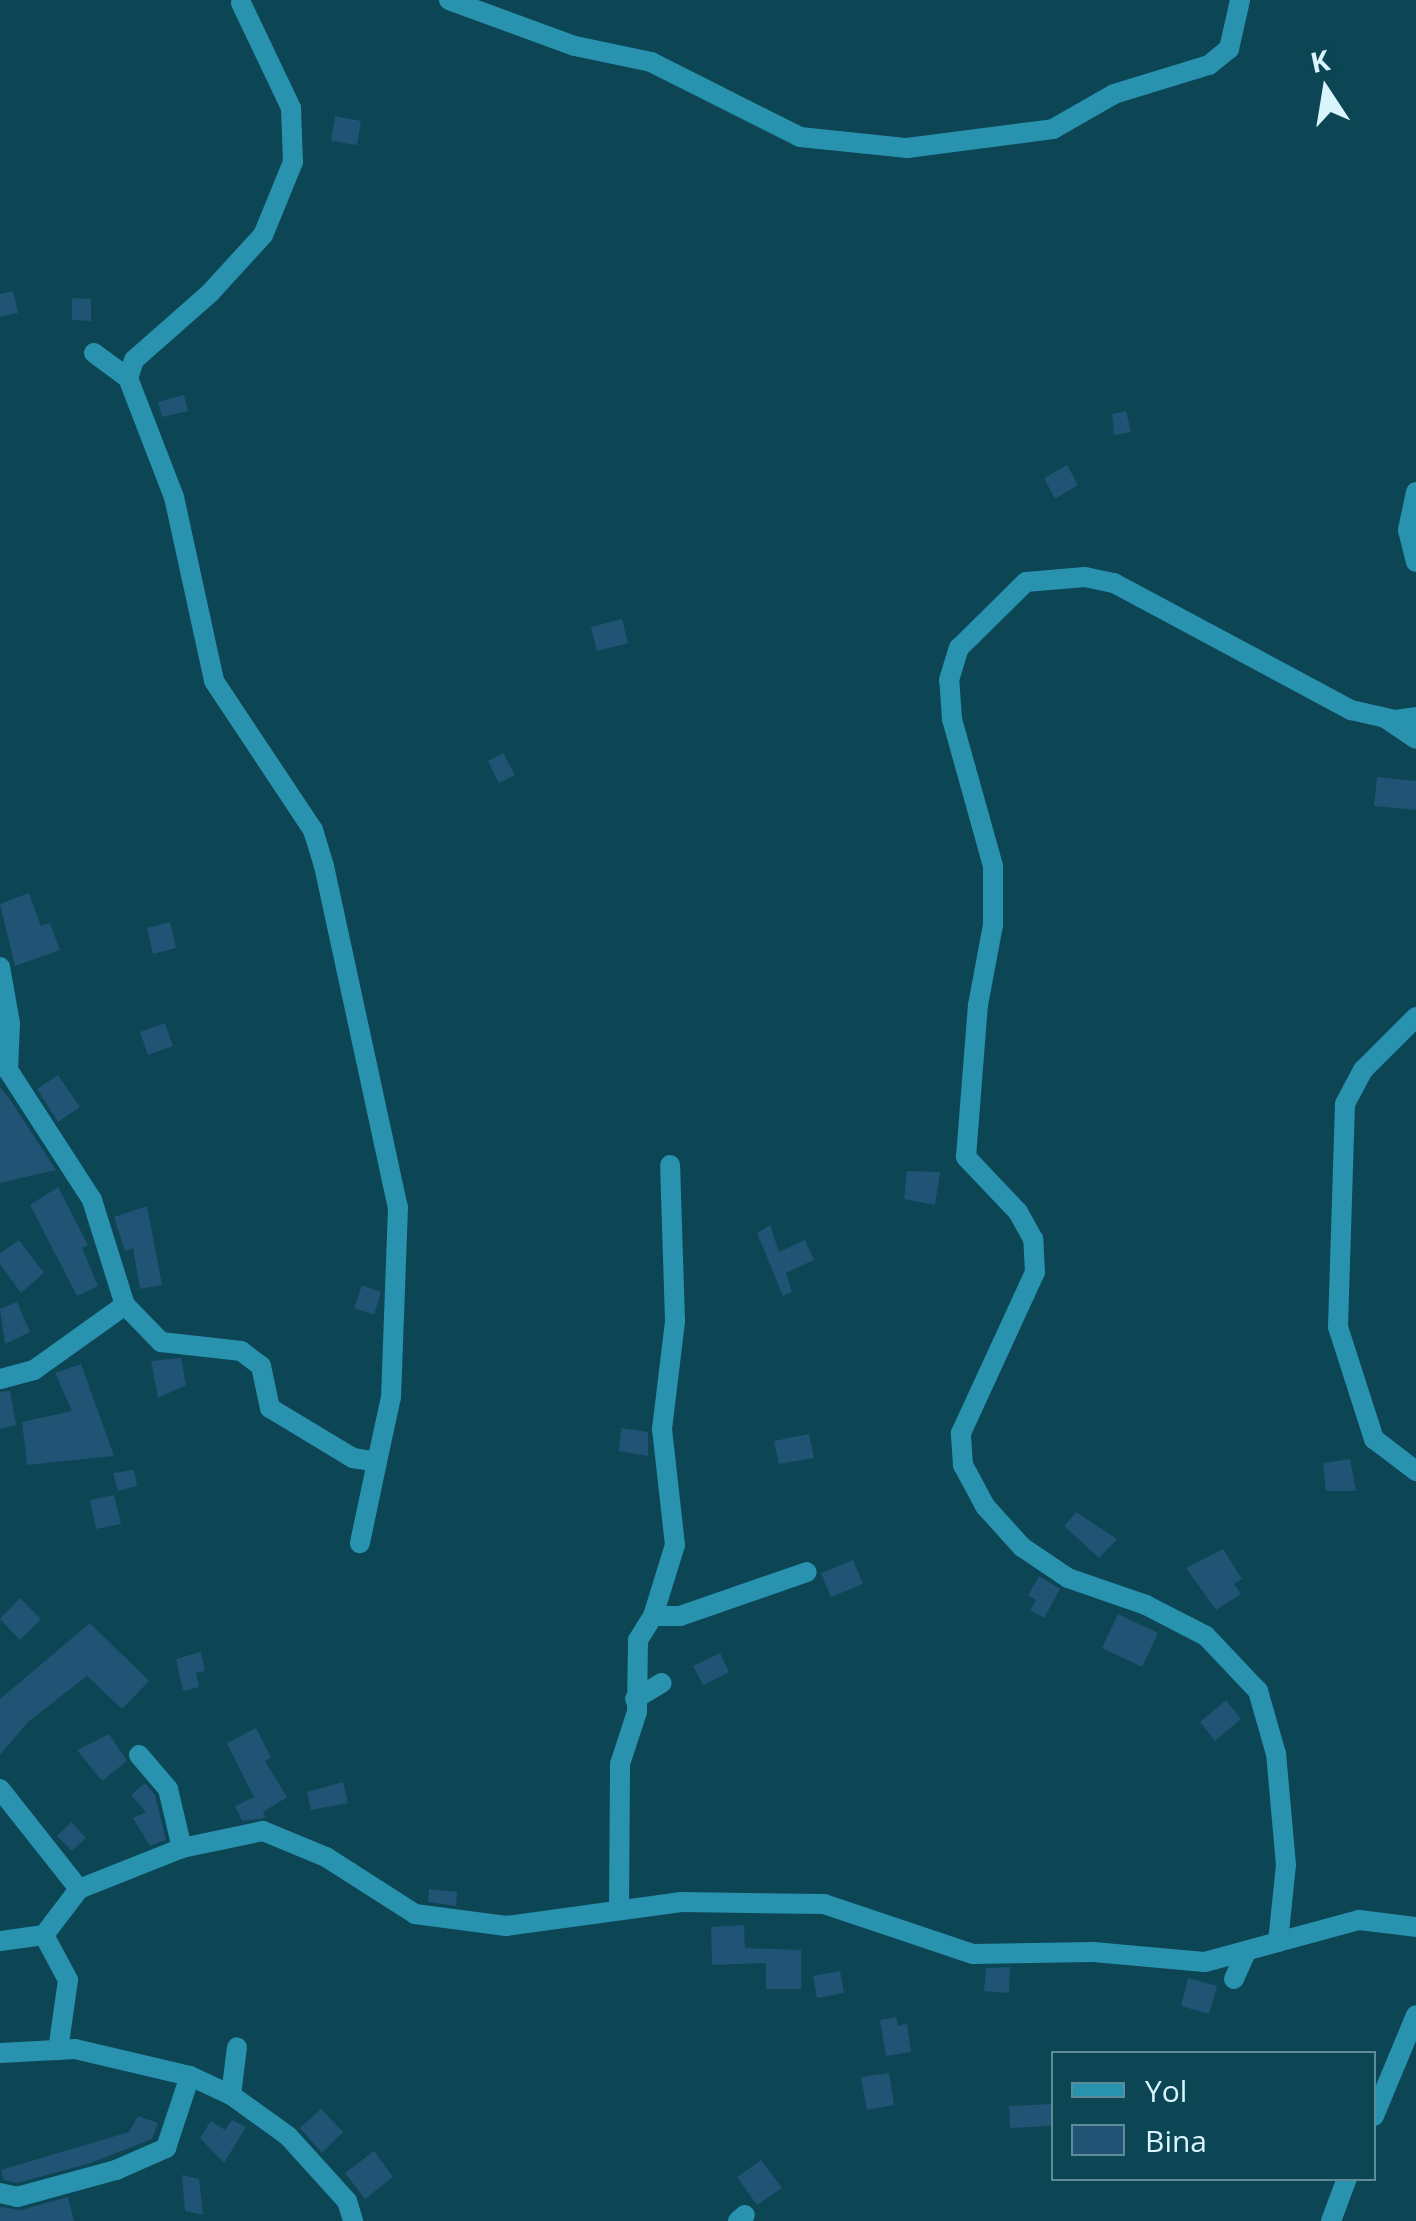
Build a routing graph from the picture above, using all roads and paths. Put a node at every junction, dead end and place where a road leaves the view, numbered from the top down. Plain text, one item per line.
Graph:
1 (449, 0) edge
2 (1240, 0) edge
3 (241, 4) dead end
4 (94, 353) dead end
5 (128, 378) junction
6 (1416, 492) edge
7 (1416, 562) edge
8 (1416, 717) edge
9 (1385, 718) junction
10 (1416, 739) edge
11 (0, 966) edge
12 (1416, 1018) edge
13 (670, 1165) dead end
14 (125, 1306) junction
15 (0, 1378) edge
16 (377, 1462) junction
17 (1416, 1471) edge
18 (360, 1544) dead end
19 (808, 1572) dead end
20 (653, 1616) junction
21 (662, 1682) dead end
22 (636, 1699) junction
23 (138, 1756) dead end
24 (0, 1789) edge
25 (182, 1848) junction
26 (79, 1889) junction
27 (620, 1910) junction
28 (1416, 1927) edge
29 (44, 1936) junction
30 (0, 1942) edge
31 (1278, 1942) junction
32 (1245, 1954) junction
33 (1234, 1979) dead end
34 (1416, 2015) edge
35 (237, 2048) dead end
36 (58, 2050) junction
37 (0, 2053) edge
38 (190, 2076) junction
39 (230, 2095) junction
40 (1376, 2111) edge
41 (1346, 2181) edge
42 (0, 2193) edge
43 (353, 2221) edge
44 (1331, 2221) edge

1 - 2 street
3 - 5 street
4 - 5 street
5 - 16 street
6 - 7 street
8 - 9 street
9 - 10 street
9 - 31 street
11 - 14 street
12 - 17 street
13 - 20 street
14 - 15 street
14 - 16 street
16 - 18 street
19 - 20 street
20 - 22 street
21 - 22 street
22 - 27 street
23 - 25 street
24 - 26 street
25 - 26 street
25 - 27 street
26 - 29 street
27 - 32 street
28 - 31 street
29 - 30 street
29 - 36 street
31 - 32 street
32 - 33 street
34 - 40 street
35 - 39 street
36 - 37 street
36 - 38 street
38 - 39 street
38 - 42 street
39 - 43 street
41 - 44 street

